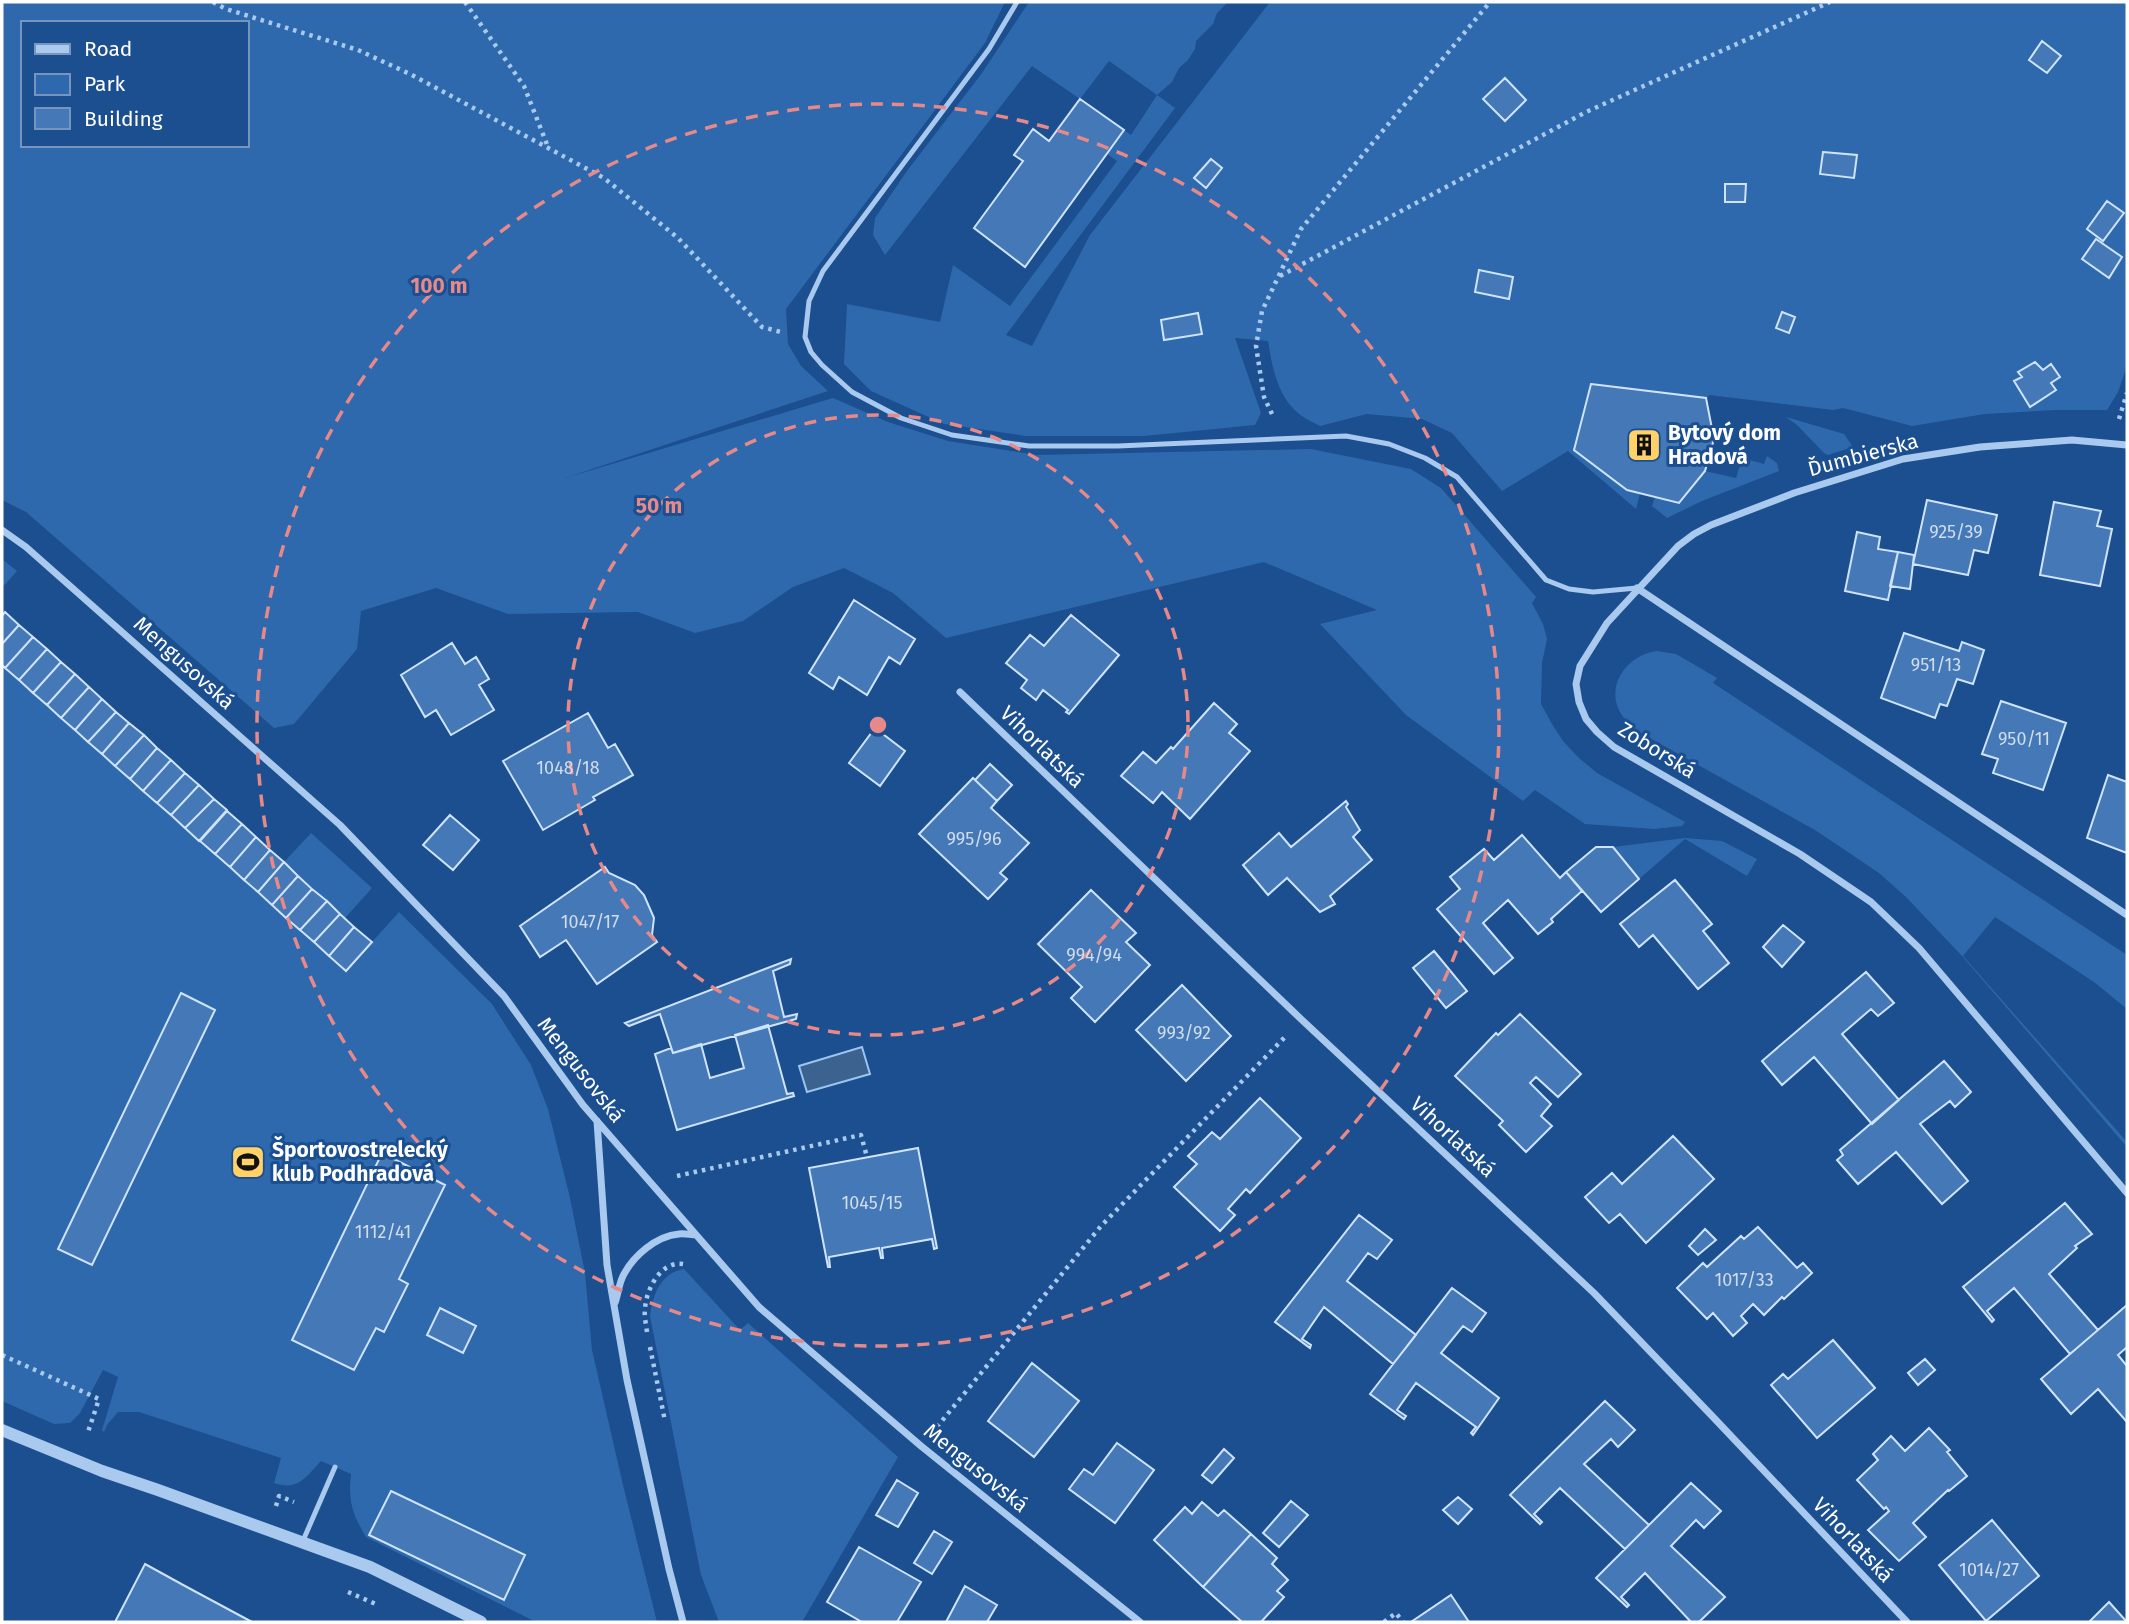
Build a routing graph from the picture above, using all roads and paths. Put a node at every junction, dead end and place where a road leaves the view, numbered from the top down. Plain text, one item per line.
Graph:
1 (213, 2) edge
2 (465, 2) edge
3 (1017, 2) edge
4 (1490, 2) edge
5 (1830, 2) edge
6 (548, 148) junction
7 (1279, 276) junction
8 (805, 337) junction
9 (1283, 438) junction
10 (2127, 445) edge
11 (2, 530) edge
12 (1637, 588) junction
13 (960, 692) dead end
14 (2127, 915) edge
15 (1302, 1020) junction
16 (596, 1120) junction
17 (867, 1157) dead end
18 (650, 1182) junction
19 (2127, 1193) edge
20 (697, 1236) junction
21 (691, 1267) dead end
22 (614, 1307) junction
23 (2, 1355) edge
24 (667, 1429) dead end
25 (2, 1430) edge
26 (921, 1446) junction
27 (335, 1467) dead end
28 (102, 1471) junction
29 (302, 1543) junction
30 (481, 1622) edge
31 (683, 1622) edge
32 (1140, 1622) edge
33 (1384, 1622) edge
34 (1403, 1622) edge
35 (1907, 1622) edge

1 - 6 path
2 - 6 path
3 - 8 lane
4 - 7 path
5 - 7 path
6 - 8 path
7 - 9 path
8 - 9 lane
9 - 12 lane
10 - 12 street, Ďumbierska
11 - 16 street, Mengusovská
12 - 14 street
12 - 19 street, Zoborská
13 - 15 street, Vihorlatská
15 - 26 path
15 - 35 street, Vihorlatská
16 - 18 street, Mengusovská
16 - 22 street
17 - 18 path
18 - 20 street, Mengusovská
20 - 22 street
20 - 26 street, Mengusovská
21 - 24 path
22 - 31 street
23 - 28 path
25 - 28 street
26 - 32 street, Mengusovská
27 - 29 lane
28 - 29 street
29 - 30 street
33 - 34 path

